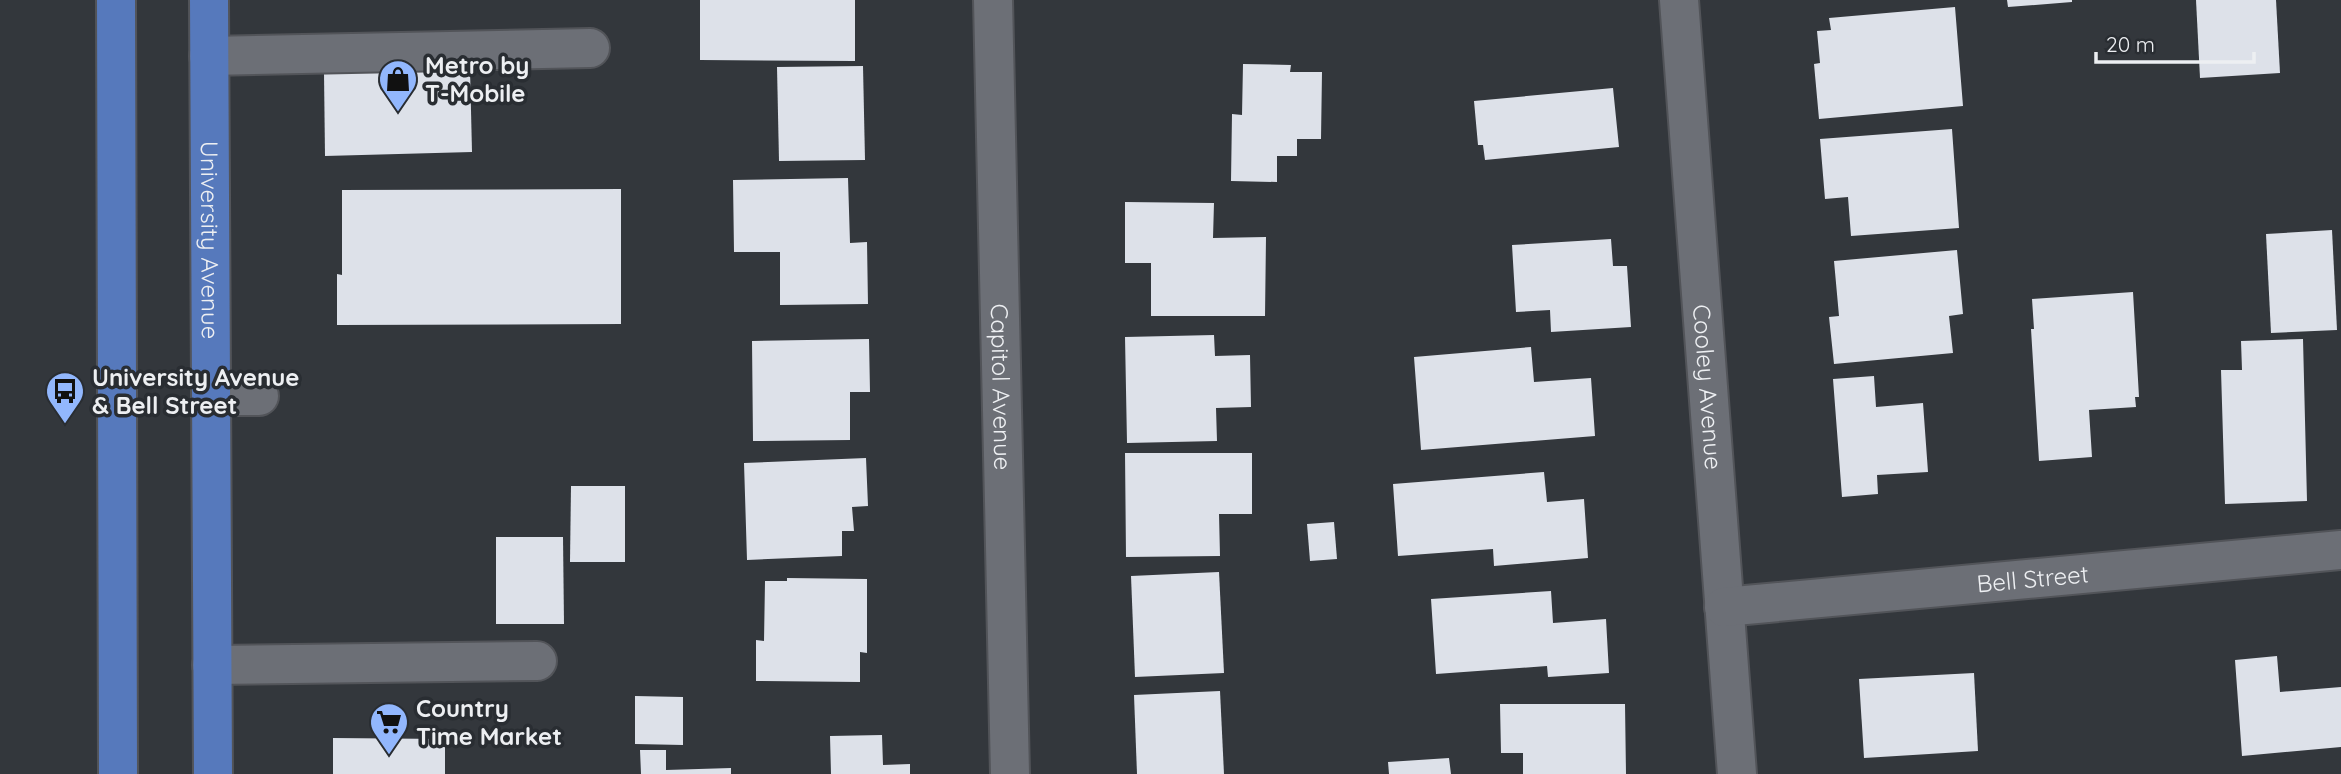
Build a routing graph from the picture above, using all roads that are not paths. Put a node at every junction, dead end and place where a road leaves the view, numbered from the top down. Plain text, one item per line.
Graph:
1 (116, 0) edge
2 (209, 0) edge
3 (993, 0) edge
4 (1679, 0) edge
5 (590, 48) dead end
6 (209, 56) junction
7 (211, 396) junction
8 (259, 396) dead end
9 (2341, 550) edge
10 (1724, 607) junction
11 (537, 661) dead end
12 (212, 664) junction
13 (118, 774) edge
14 (213, 774) edge
15 (1010, 774) edge
16 (1737, 774) edge

1 - 13 main road
2 - 6 main road, University Avenue
3 - 15 street, Capitol Avenue
4 - 10 street, Cooley Avenue
5 - 6 street
6 - 7 main road, University Avenue
7 - 8 street
7 - 12 main road, University Avenue
9 - 10 street, Bell Street
10 - 16 street, Cooley Avenue
11 - 12 street
12 - 14 main road, University Avenue

